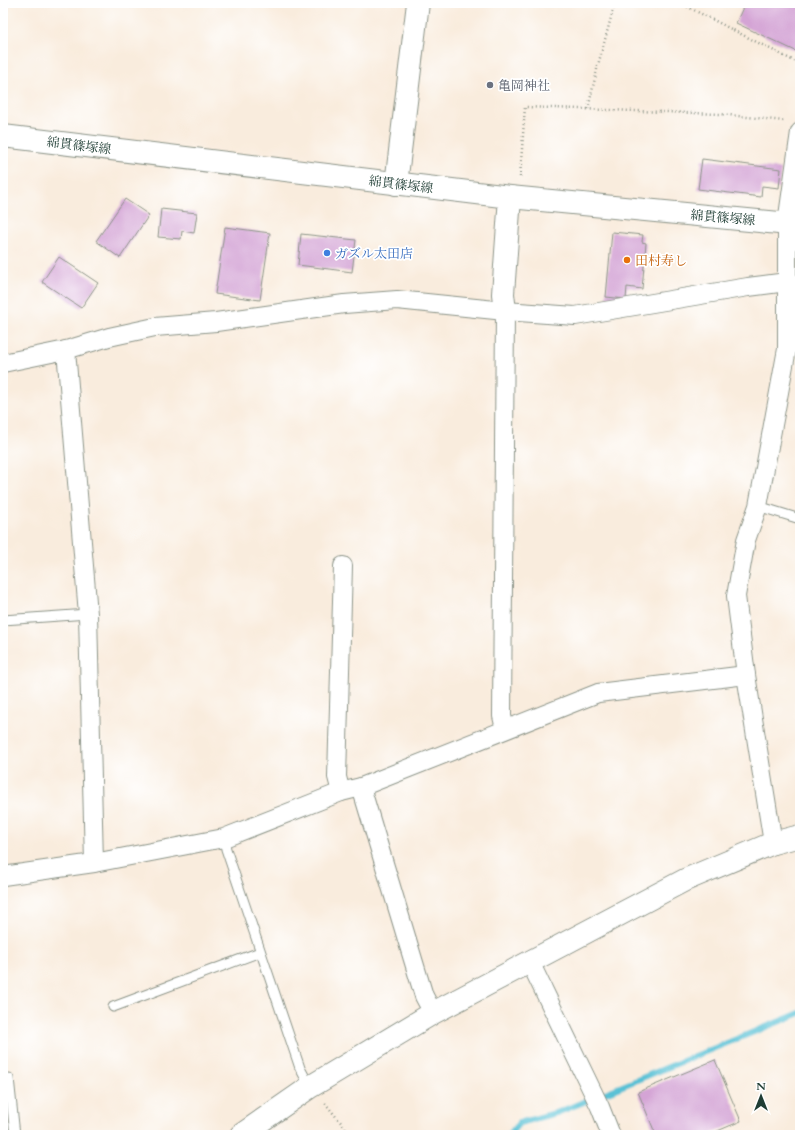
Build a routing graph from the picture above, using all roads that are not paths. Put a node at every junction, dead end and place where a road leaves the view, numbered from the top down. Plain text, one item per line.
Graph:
1 (418, 3) edge
2 (800, 132) edge
3 (3, 136) edge
4 (396, 184) junction
5 (515, 188) junction
6 (793, 224) edge
7 (787, 282) junction
8 (505, 311) junction
9 (794, 349) edge
10 (66, 350) junction
11 (3, 362) edge
12 (758, 506) junction
13 (800, 519) edge
14 (343, 566) dead end
15 (88, 614) junction
16 (3, 620) edge
17 (746, 675) junction
18 (505, 729) junction
19 (361, 787) junction
20 (341, 792) junction
21 (800, 836) edge
22 (224, 838) junction
23 (773, 843) junction
24 (94, 862) junction
25 (3, 876) edge
26 (260, 952) junction
27 (530, 962) junction
28 (114, 1007) dead end
29 (433, 1013) junction
30 (9, 1078) dead end
31 (310, 1087) junction
32 (14, 1135) edge
33 (241, 1135) edge
34 (611, 1135) edge

1 - 4 street
2 - 6 street
3 - 4 street, 綿貫篠塚線
4 - 5 street, 綿貫篠塚線
5 - 6 street, 綿貫篠塚線
5 - 8 street
6 - 7 street
7 - 8 street
7 - 9 street
8 - 10 street
8 - 18 street
9 - 12 street
10 - 11 street
10 - 15 street
12 - 13 lane
12 - 17 street
14 - 20 street
15 - 16 lane
15 - 24 street
17 - 18 street
17 - 23 street
18 - 19 street
19 - 20 street
19 - 29 street
20 - 22 street
21 - 23 street
22 - 24 street
22 - 26 lane
23 - 27 street
24 - 25 street
26 - 28 lane
26 - 31 lane
27 - 29 street
27 - 34 street
29 - 31 street
30 - 32 lane
31 - 33 street

